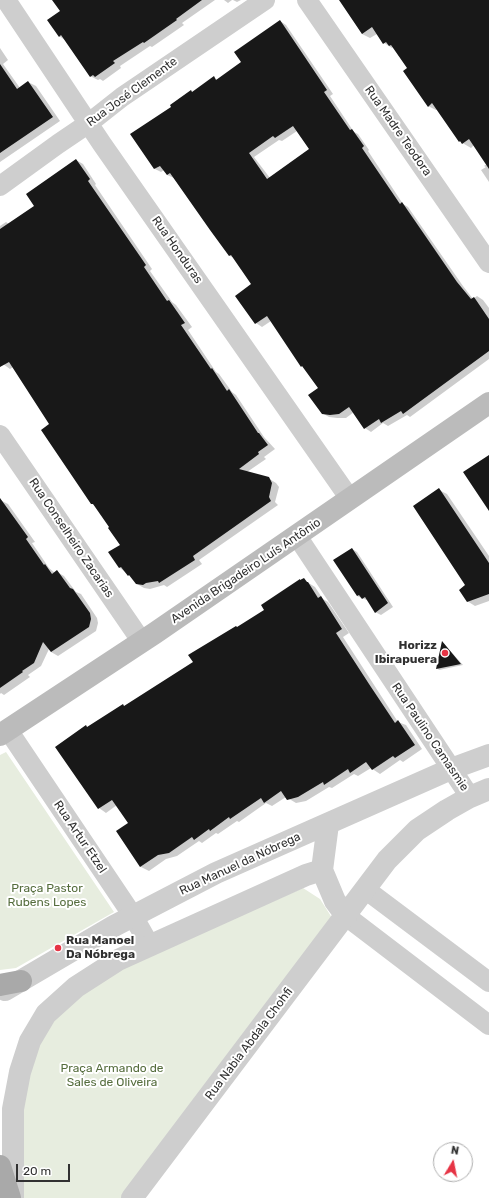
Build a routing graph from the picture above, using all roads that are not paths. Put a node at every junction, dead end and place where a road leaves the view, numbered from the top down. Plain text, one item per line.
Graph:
1 (6, 0) edge
2 (265, 0) edge
3 (307, 0) edge
4 (89, 123) junction
5 (0, 186) edge
6 (489, 263) edge
7 (489, 403) edge
8 (0, 435) edge
9 (350, 498) junction
10 (297, 536) junction
11 (142, 642) junction
12 (4, 732) edge
13 (489, 755) edge
14 (451, 769) junction
15 (480, 793) edge
16 (328, 824) junction
17 (322, 870) junction
18 (365, 889) junction
19 (133, 916) junction
20 (346, 916) junction
21 (150, 946) junction
22 (21, 981) junction
23 (489, 982) edge
24 (0, 985) edge
25 (0, 993) edge
26 (489, 1025) edge
27 (0, 1166) edge
28 (0, 1189) edge
29 (6, 1198) edge
30 (10, 1198) edge
31 (13, 1198) edge
32 (132, 1198) edge

1 - 4 street, Rua Honduras
2 - 4 street, Rua José Clemente
3 - 6 street, Rua Madre Teodora
4 - 5 street, Rua José Clemente
4 - 9 street, Rua Honduras
7 - 9 main road, Avenida Brigadeiro Luís Antônio
8 - 11 street, Rua Conselheiro Zacarias
9 - 10 main road, Avenida Brigadeiro Luís Antônio
10 - 11 main road, Avenida Brigadeiro Luís Antônio
10 - 14 street, Rua Paulino Camasmie
11 - 12 main road, Avenida Brigadeiro Luís Antônio
12 - 19 street, Rua Artur Etzel
13 - 14 street, Rua Manuel da Nóbrega
14 - 15 street, Rua Paulino Camasmie
14 - 16 street, Rua Manuel da Nóbrega
15 - 18 street
16 - 17 street
16 - 19 street, Rua Manuel da Nóbrega
17 - 20 street
17 - 21 street
18 - 20 street, Rua Nabia Abdala Chohfi
18 - 23 street
19 - 21 street, Rua Artur Etzel
19 - 22 street, Rua Manuel da Nóbrega
20 - 26 street
20 - 32 street, Rua Nabia Abdala Chohfi
21 - 31 street
22 - 24 main road
22 - 25 street, Rua Manuel da Nóbrega
27 - 30 main road
28 - 29 main road

